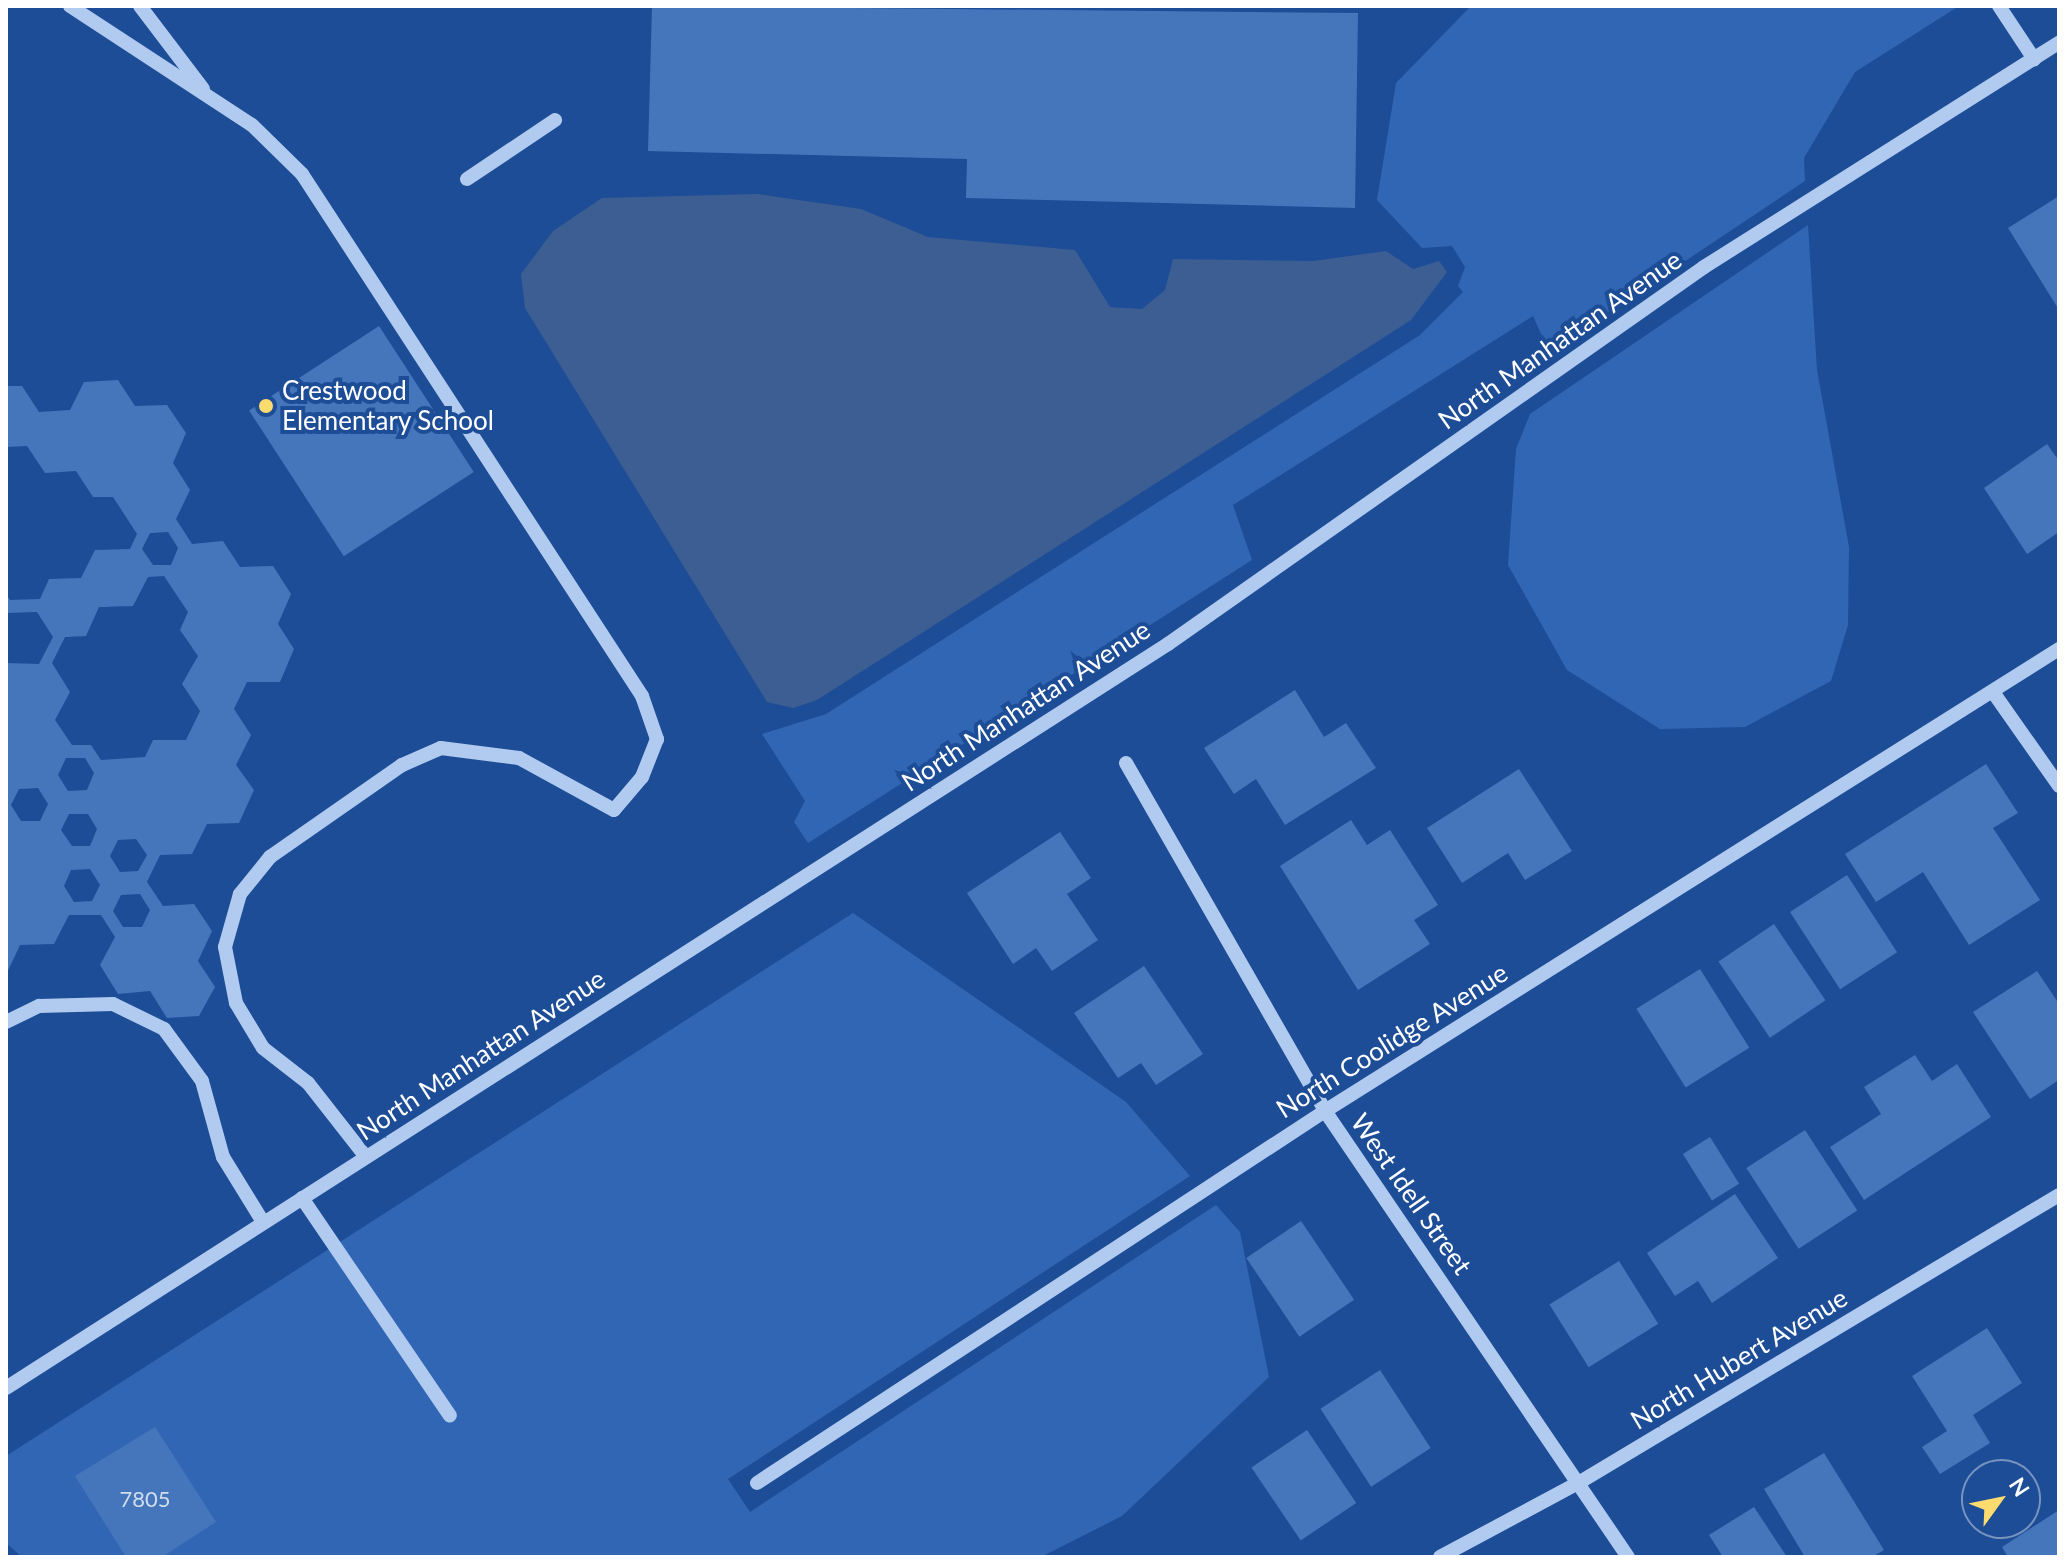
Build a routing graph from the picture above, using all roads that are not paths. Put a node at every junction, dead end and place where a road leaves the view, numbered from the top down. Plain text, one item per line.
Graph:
1 (70, 6) edge
2 (140, 6) edge
3 (1999, 6) edge
4 (2059, 43) edge
5 (2034, 59) junction
6 (210, 98) junction
7 (555, 120) dead end
8 (467, 179) dead end
9 (2059, 649) edge
10 (1993, 692) junction
11 (1126, 763) dead end
12 (2059, 786) edge
13 (6, 1022) edge
14 (1325, 1111) junction
15 (366, 1157) junction
16 (2059, 1195) edge
17 (302, 1198) junction
18 (263, 1222) junction
19 (6, 1388) edge
20 (450, 1416) dead end
21 (1580, 1482) junction
22 (757, 1483) dead end
23 (1440, 1557) edge
24 (1628, 1557) edge

1 - 6 street
2 - 6 street
3 - 5 street
4 - 5 street, North Manhattan Avenue
5 - 15 street, North Manhattan Avenue
6 - 15 street
7 - 8 street
9 - 10 street, North Coolidge Avenue
10 - 12 street
10 - 14 street, North Coolidge Avenue
11 - 14 street, West Idell Street
13 - 18 street
14 - 21 street, West Idell Street
14 - 22 street, North Coolidge Avenue
15 - 17 street, North Manhattan Avenue
16 - 21 street, North Hubert Avenue
17 - 18 street, North Manhattan Avenue
17 - 20 street
18 - 19 street, North Manhattan Avenue
21 - 23 street, North Hubert Avenue
21 - 24 street, West Idell Street

